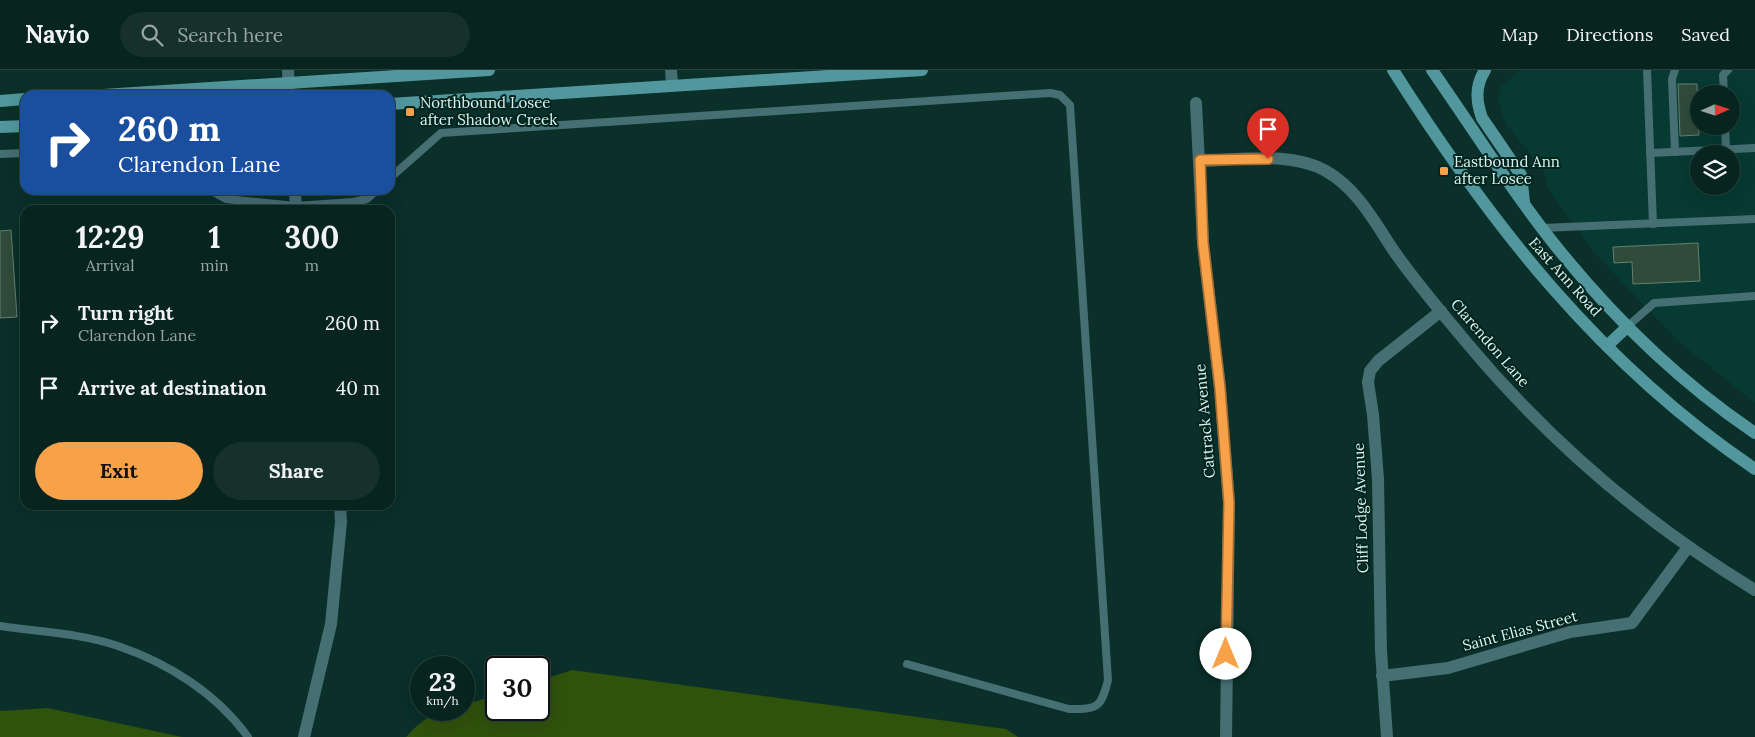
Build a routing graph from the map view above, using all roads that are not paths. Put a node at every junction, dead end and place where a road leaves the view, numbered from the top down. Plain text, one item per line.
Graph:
1 (288, 70) edge
2 (489, 70) edge
3 (671, 70) edge
4 (922, 70) edge
5 (1392, 70) edge
6 (1432, 70) edge
7 (1485, 70) edge
8 (1647, 70) edge
9 (1675, 70) edge
10 (1728, 70) edge
11 (672, 85) junction
12 (1724, 85) edge
13 (289, 90) edge
14 (20, 99) edge
15 (0, 101) edge
16 (1196, 103) dead end
17 (395, 104) edge
18 (20, 126) edge
19 (0, 128) edge
20 (1755, 148) edge
21 (1740, 149) edge
22 (1690, 151) edge
23 (1675, 152) junction
24 (20, 153) edge
25 (1650, 153) junction
26 (0, 154) edge
27 (1200, 160) junction
28 (395, 173) edge
29 (219, 195) edge
30 (371, 195) edge
31 (1524, 204) junction
32 (273, 205) edge
33 (324, 205) edge
34 (1755, 219) edge
35 (1653, 224) junction
36 (1542, 228) junction
37 (1755, 296) edge
38 (1441, 311) junction
39 (1628, 326) junction
40 (1607, 346) junction
41 (1755, 433) edge
42 (1755, 469) edge
43 (340, 510) edge
44 (1688, 547) junction
45 (1755, 590) edge
46 (0, 626) edge
47 (907, 664) dead end
48 (1382, 676) junction
49 (248, 737) edge
50 (304, 737) edge
51 (1226, 737) edge
52 (1388, 737) edge

1 - 13 street
2 - 13 main road
3 - 11 street
4 - 11 main road
5 - 40 main road, East Ann Road
6 - 31 main road, East Ann Road
7 - 31 main road
8 - 25 lane
9 - 23 lane
10 - 12 lane
11 - 17 main road
14 - 15 main road
16 - 27 street, Cattrack Avenue
18 - 19 main road
20 - 21 lane
22 - 23 lane
23 - 25 lane
24 - 26 lane
25 - 35 lane
27 - 38 street, Clarendon Lane
27 - 51 street, Cattrack Avenue
28 - 47 lane
29 - 32 lane
30 - 33 lane
31 - 36 main road, East Ann Road
34 - 35 lane
35 - 36 lane
36 - 39 main road, East Ann Road
37 - 39 lane
38 - 44 street, Clarendon Lane
38 - 48 street, Cliff Lodge Avenue
39 - 40 main road
39 - 41 main road, East Ann Road
40 - 42 main road, East Ann Road
43 - 50 street
44 - 45 street, Clarendon Lane
44 - 48 street, Saint Elias Street
46 - 49 lane
48 - 52 street, Cliff Lodge Avenue

